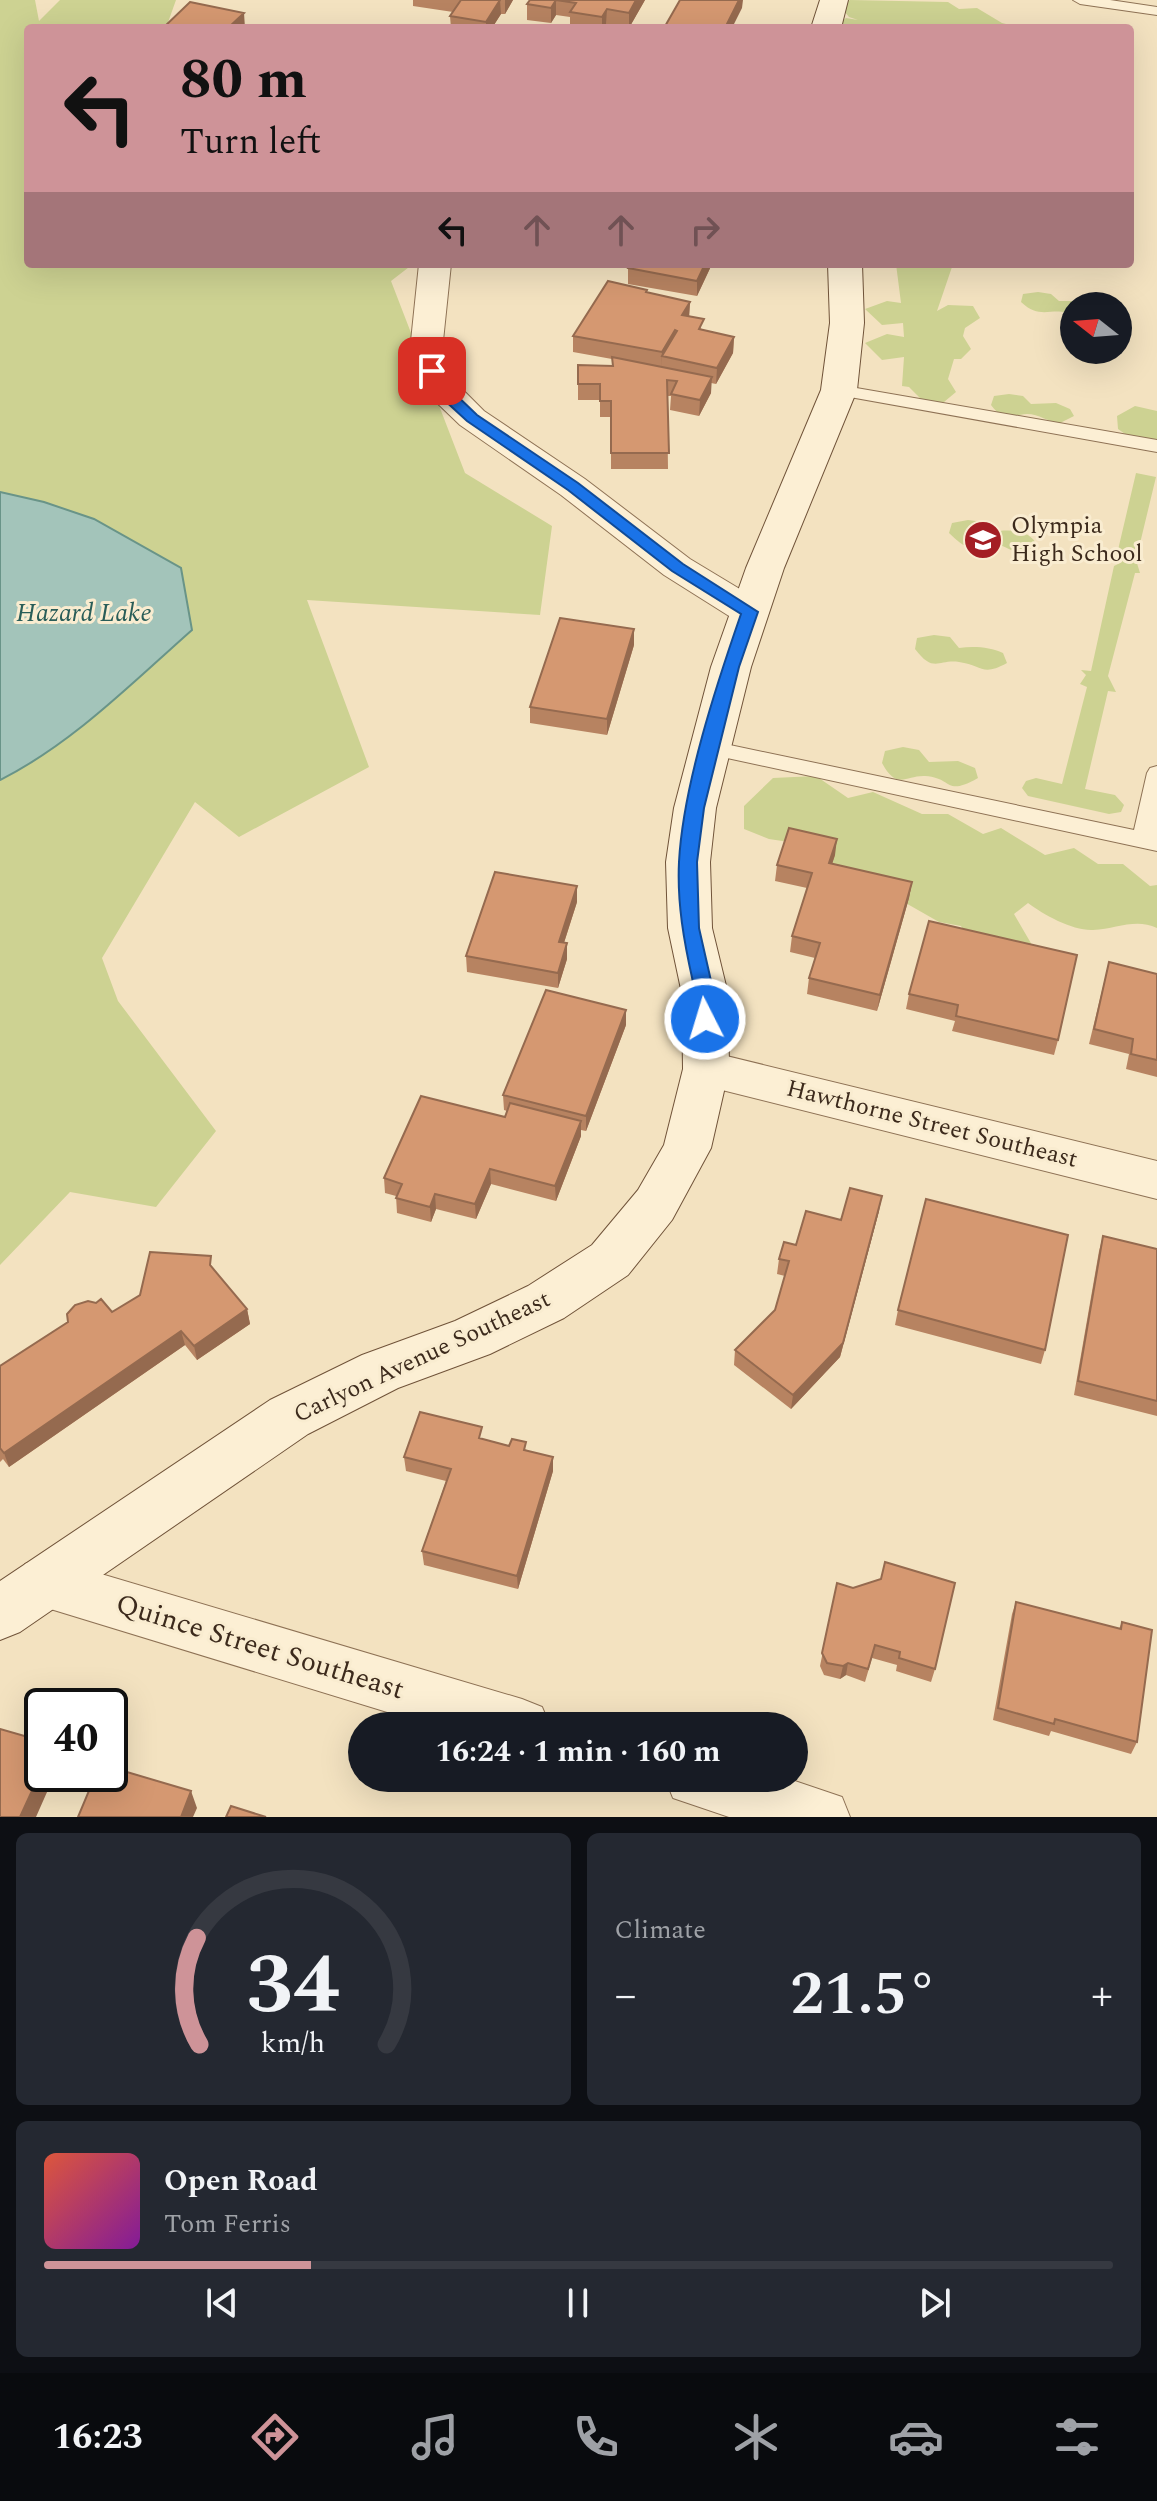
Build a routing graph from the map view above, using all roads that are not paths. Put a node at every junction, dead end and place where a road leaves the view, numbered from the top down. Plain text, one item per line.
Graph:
1 (834, 0) edge
2 (1080, 0) edge
3 (1157, 11) edge
4 (827, 24) edge
5 (435, 268) edge
6 (845, 268) edge
7 (839, 390) junction
8 (1157, 446) edge
9 (750, 612) junction
10 (711, 748) junction
11 (1157, 773) edge
12 (1150, 842) edge
13 (706, 1069) junction
14 (1157, 1180) edge
15 (44, 1582) junction
16 (0, 1613) edge
17 (476, 1712) edge
18 (739, 1792) edge
19 (822, 1817) edge

1 - 4 street
2 - 3 lane
5 - 9 street
6 - 7 street, Carlyon Avenue Southeast
7 - 8 lane
7 - 9 street, Carlyon Avenue Southeast
9 - 10 street, Carlyon Avenue Southeast
10 - 12 lane
10 - 13 street, Carlyon Avenue Southeast
11 - 12 lane
13 - 14 street, Hawthorne Street Southeast
13 - 15 street, Carlyon Avenue Southeast
15 - 16 street, Carlyon Avenue Southeast
15 - 17 street, Quince Street Southeast
18 - 19 street

